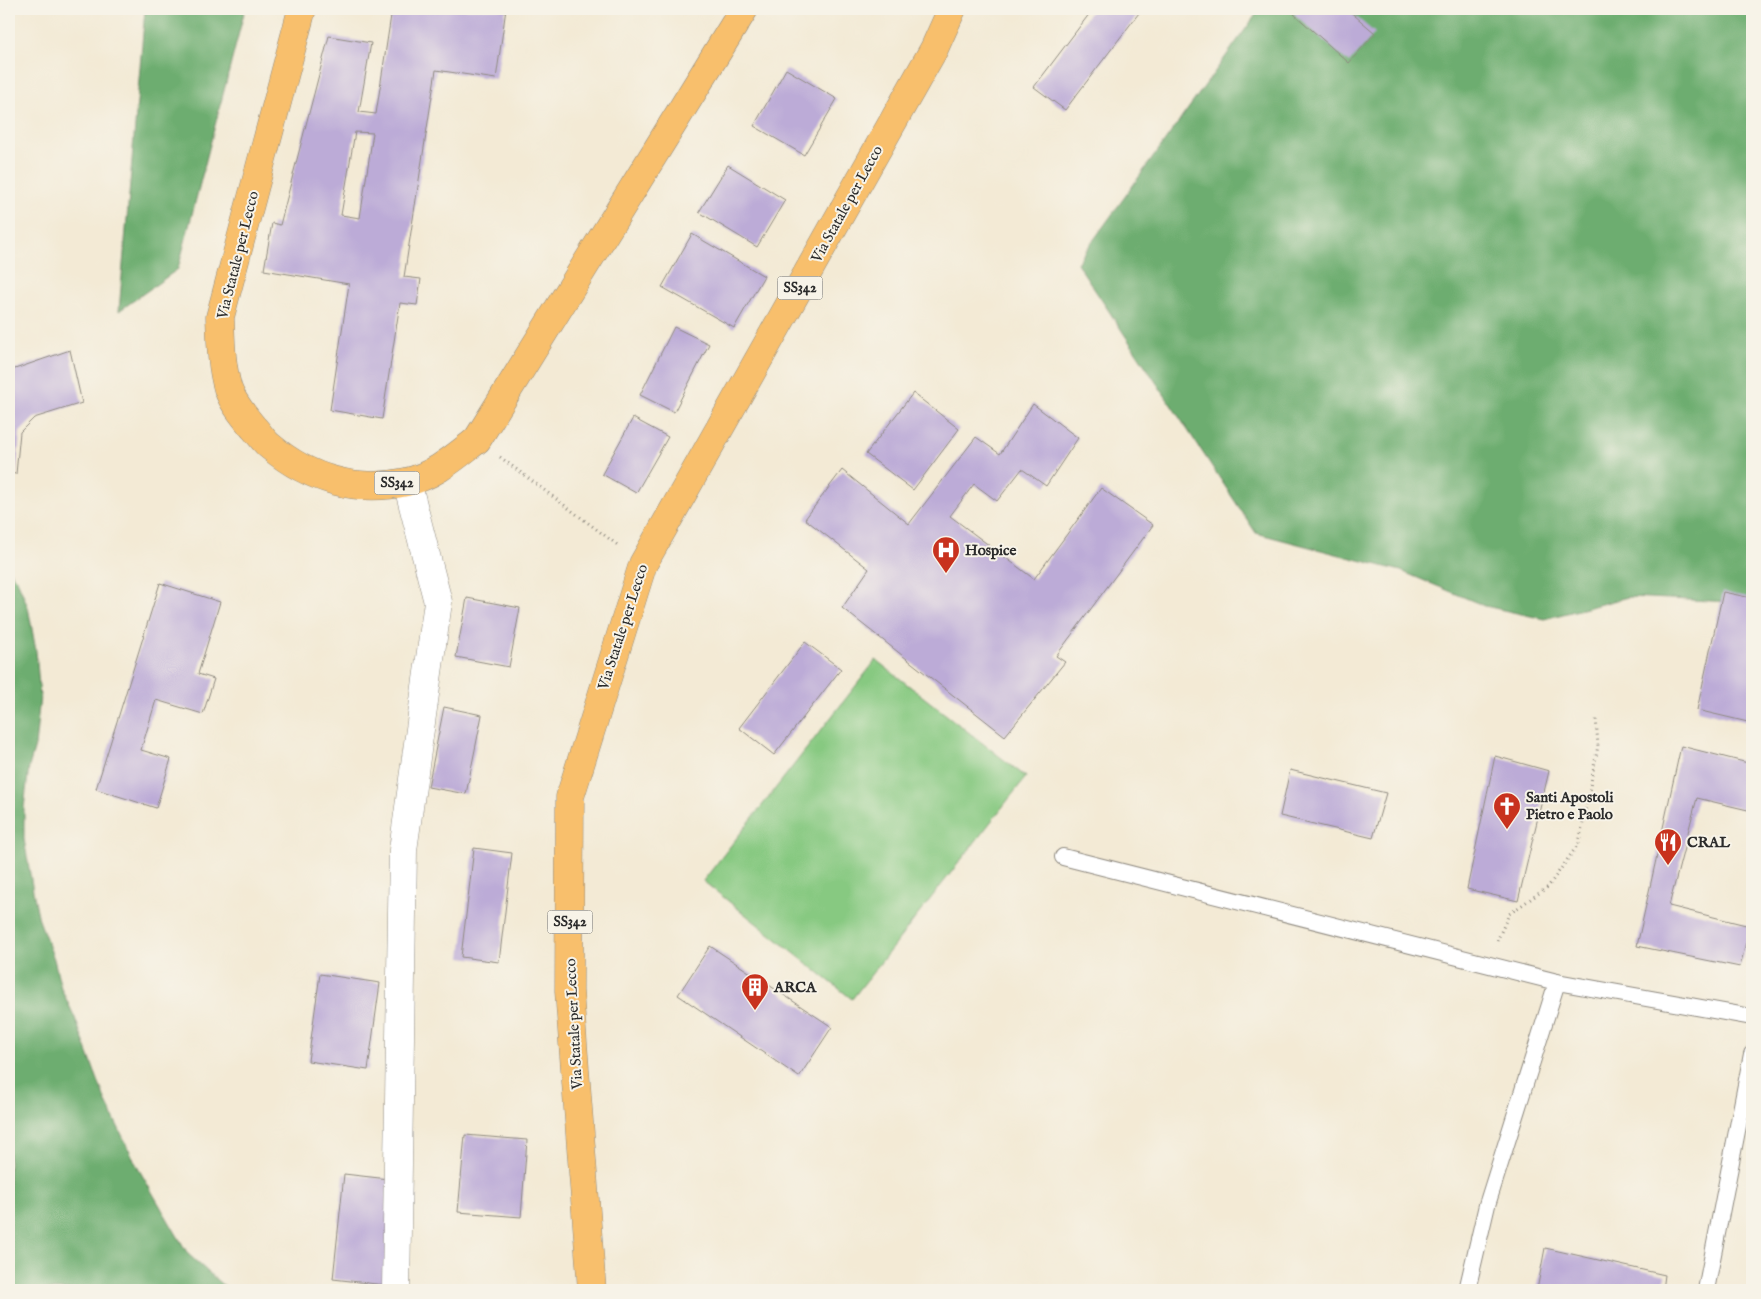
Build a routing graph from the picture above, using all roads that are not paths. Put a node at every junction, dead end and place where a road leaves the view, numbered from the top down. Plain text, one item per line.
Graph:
1 (302, 9) edge
2 (744, 9) edge
3 (952, 9) edge
4 (407, 482) junction
5 (1063, 857) dead end
6 (1557, 982) junction
7 (1752, 1017) edge
8 (1752, 1054) edge
9 (396, 1290) edge
10 (592, 1290) edge
11 (1467, 1290) edge
12 (1706, 1290) edge

1 - 4 main road, Via Statale per Lecco / SS342
2 - 4 main road, Via Statale per Lecco / SS342
3 - 10 main road, Via Statale per Lecco / SS342
4 - 9 street
5 - 6 lane
6 - 7 lane
6 - 11 lane
8 - 12 lane

